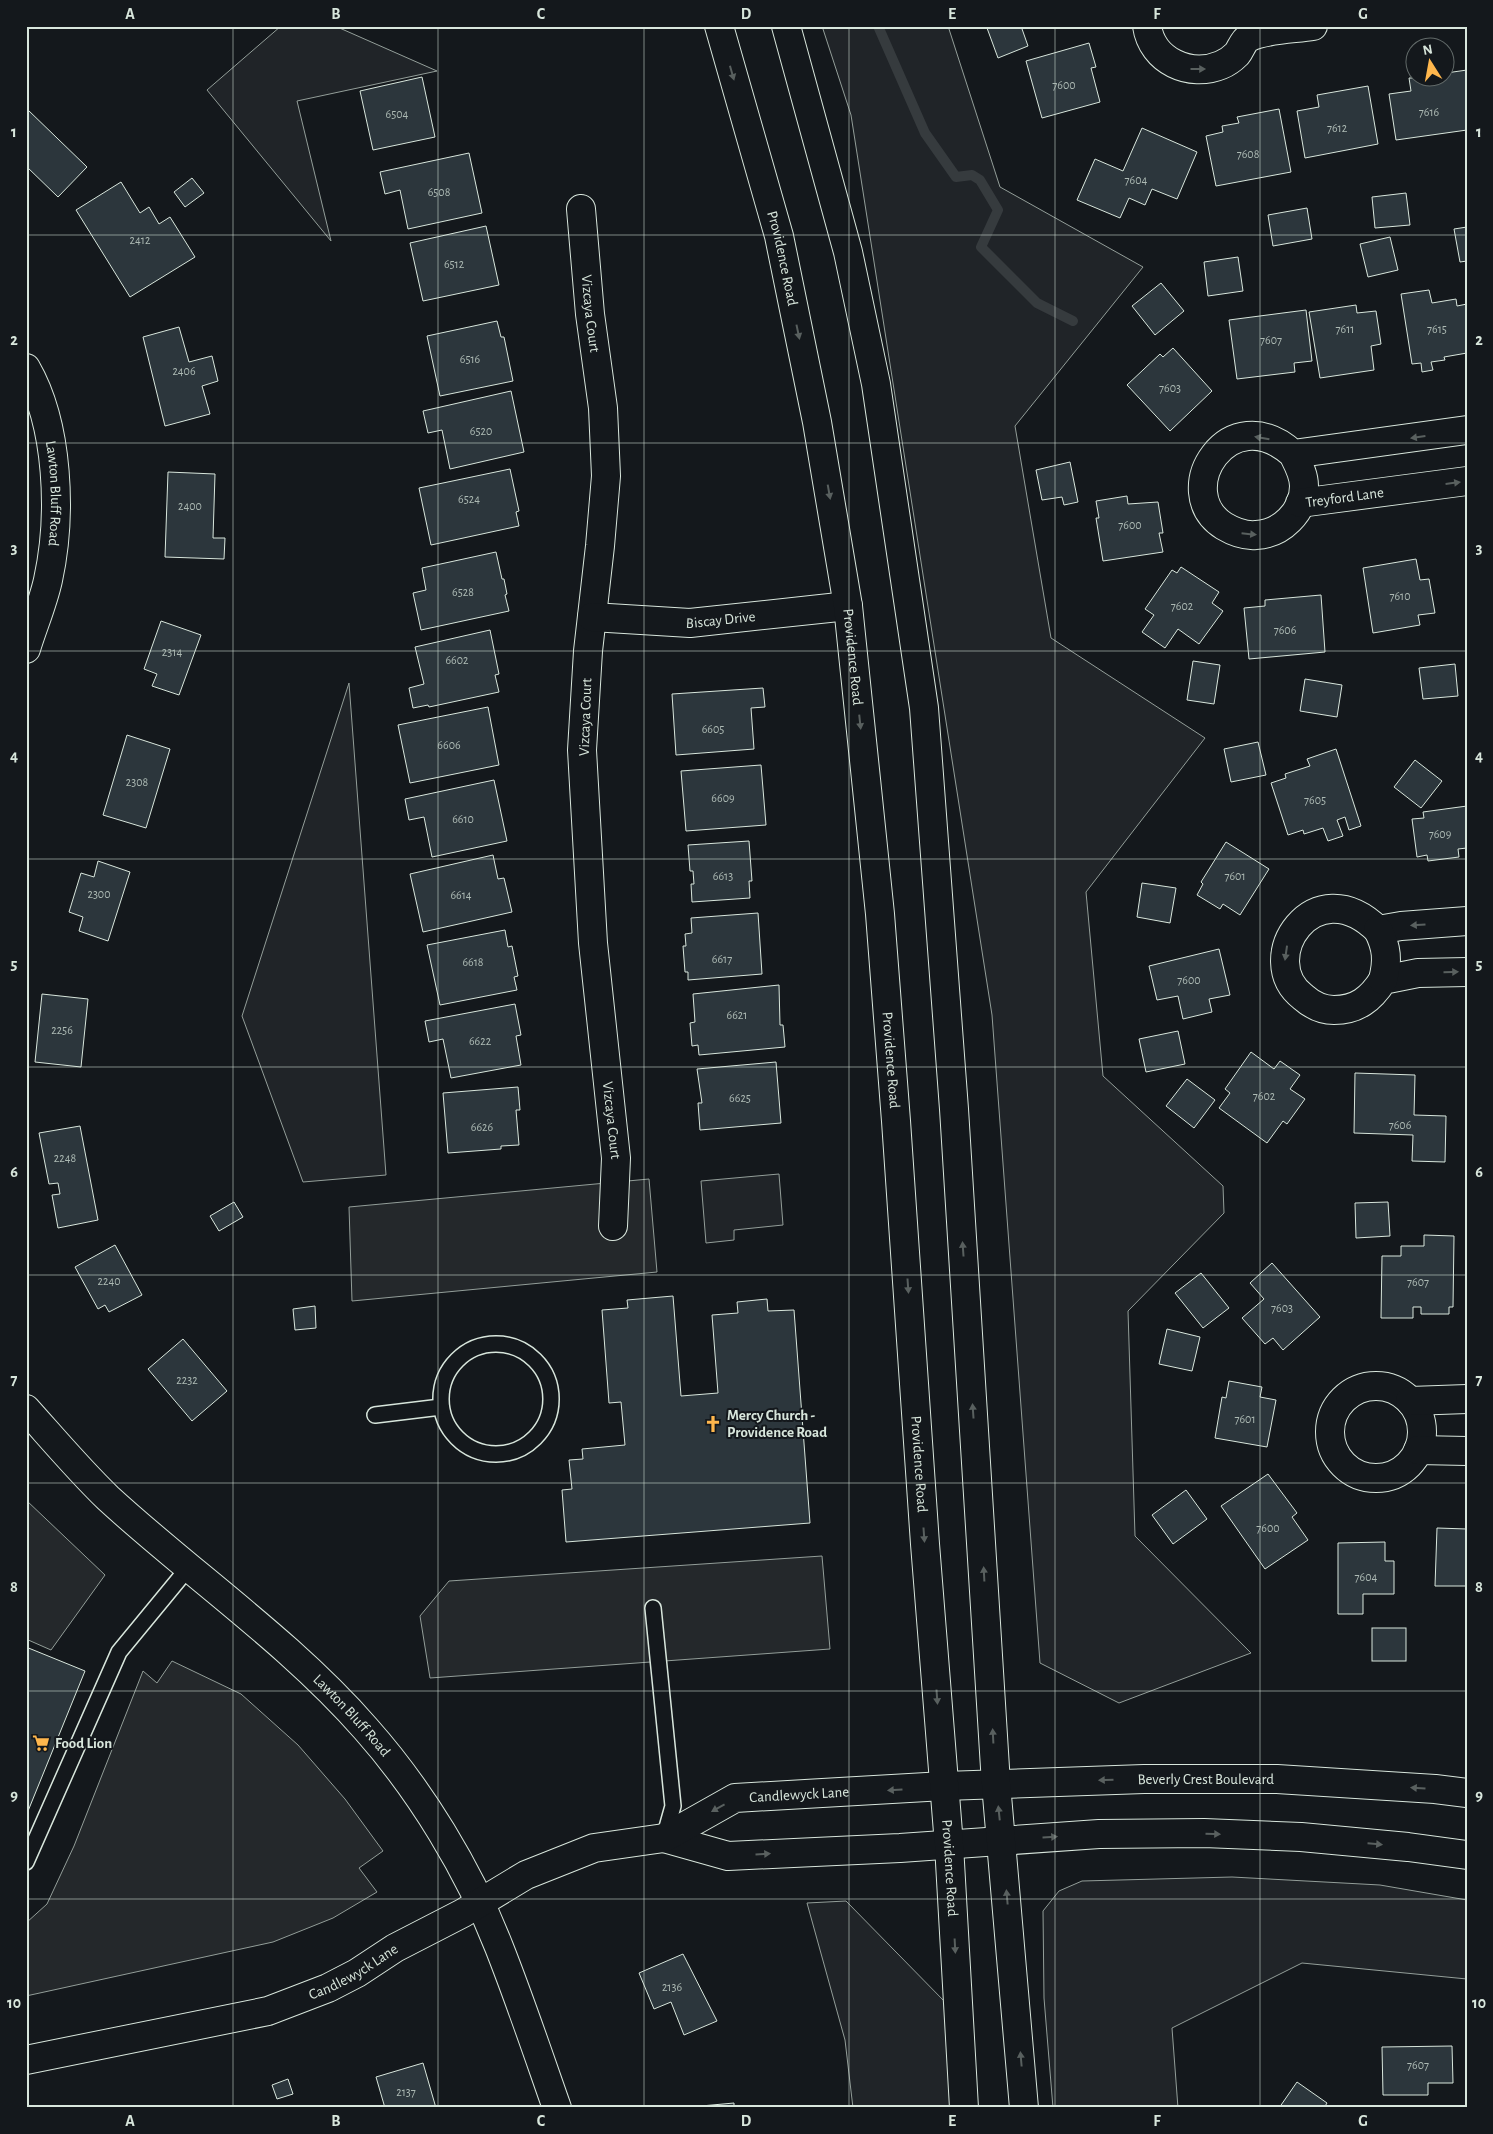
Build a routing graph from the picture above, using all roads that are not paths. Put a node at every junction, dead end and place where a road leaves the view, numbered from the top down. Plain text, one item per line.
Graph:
1 (719, 26) edge
2 (786, 26) edge
3 (1147, 26) edge
4 (1313, 26) edge
5 (1249, 32) edge
6 (581, 209) dead end
7 (26, 368) edge
8 (1467, 430) edge
9 (1293, 454) junction
10 (1467, 481) edge
11 (1300, 503) junction
12 (848, 606) junction
13 (592, 617) junction
14 (26, 649) edge
15 (1467, 921) edge
16 (1378, 930) junction
17 (1467, 972) edge
18 (1383, 980) junction
19 (613, 1226) dead end
20 (1467, 1399) edge
21 (1410, 1400) junction
22 (440, 1406) junction
23 (26, 1408) edge
24 (375, 1415) dead end
25 (1418, 1450) junction
26 (1467, 1451) edge
27 (189, 1567) junction
28 (653, 1608) dead end
29 (996, 1784) junction
30 (944, 1786) junction
31 (1467, 1793) edge
32 (664, 1838) junction
33 (1002, 1841) junction
34 (949, 1845) junction
35 (1467, 1856) edge
36 (26, 1862) edge
37 (480, 1903) junction
38 (26, 2060) edge
39 (557, 2108) edge
40 (964, 2108) edge
41 (1024, 2108) edge

1 -> 12 street, Providence Road
29 -> 2 street
3 -> 5 street
4 - 5 street
6 - 13 street, Vizcaya Court
7 - 14 street, Lawton Bluff Road
8 -> 9 street
9 - 11 street
9 -> 11 street, Treyford Lane
11 -> 10 street, Treyford Lane
12 - 13 street, Biscay Drive
12 -> 30 street, Providence Road
13 - 19 street, Vizcaya Court
15 -> 16 street
16 - 18 street
16 -> 18 street
18 -> 17 street
20 - 21 street
21 - 25 street
21 - 25 street
22 - 22 lane
22 - 24 lane
23 - 27 street, Lawton Bluff Road
25 - 26 street
27 - 36 lane
27 - 37 street, Lawton Bluff Road
28 - 32 lane
29 - 30 street, Beverly Crest Boulevard
31 -> 29 street, Beverly Crest Boulevard
33 -> 29 street
30 -> 32 street, Candlewyck Lane
30 - 34 street, Providence Road
32 -> 34 street, Candlewyck Lane
32 - 37 street, Candlewyck Lane
33 - 34 street
33 -> 35 street
41 -> 33 street
34 -> 40 street, Providence Road
37 - 38 street, Candlewyck Lane
37 - 39 street, Lawton Bluff Road

